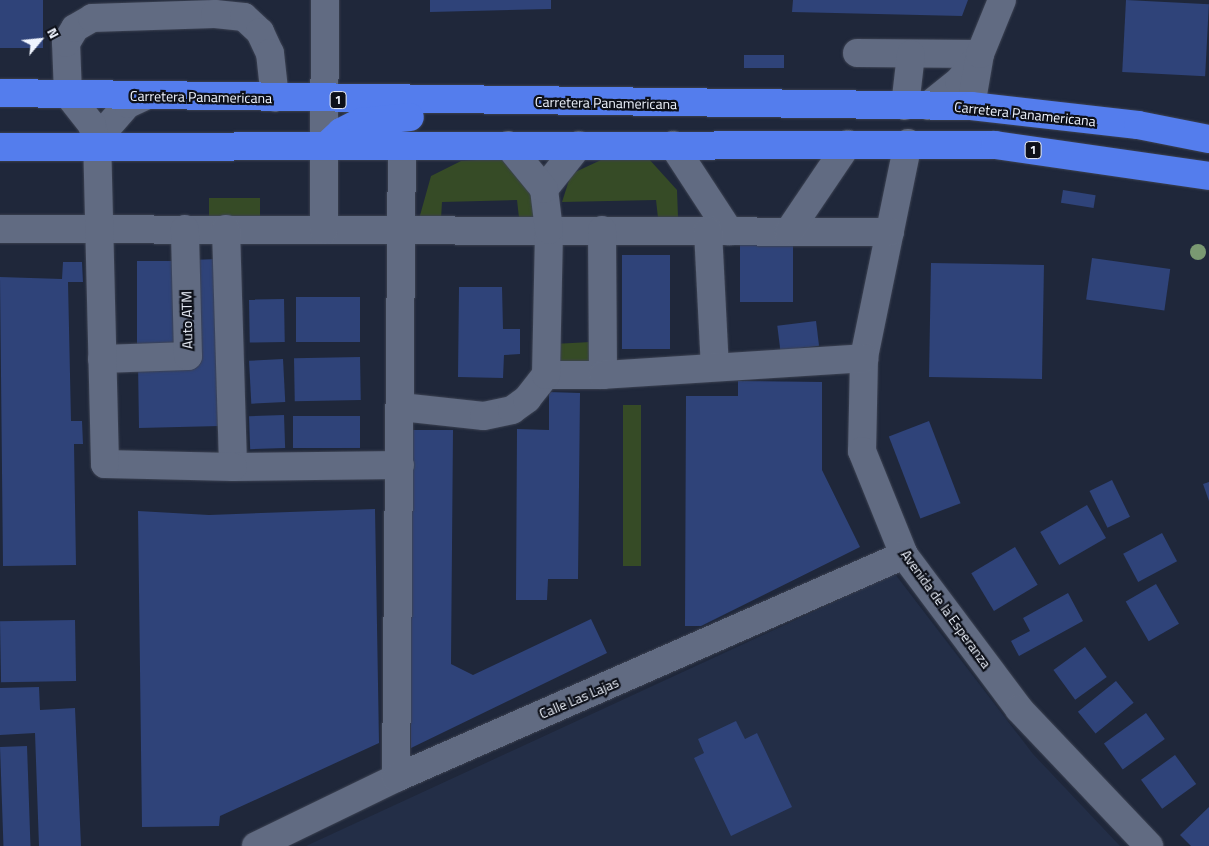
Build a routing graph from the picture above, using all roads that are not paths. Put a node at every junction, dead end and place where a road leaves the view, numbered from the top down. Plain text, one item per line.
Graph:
1 (325, 0) edge
2 (1002, 0) edge
3 (858, 53) dead end
4 (911, 54) junction
5 (980, 54) junction
6 (0, 93) edge
7 (68, 94) junction
8 (145, 96) junction
9 (275, 98) junction
10 (325, 99) junction
11 (675, 104) junction
12 (917, 106) junction
13 (971, 106) junction
14 (1209, 139) edge
15 (908, 143) junction
16 (851, 144) junction
17 (508, 145) junction
18 (579, 145) junction
19 (673, 145) junction
20 (97, 146) junction
21 (326, 146) junction
22 (402, 146) junction
23 (0, 147) edge
24 (1209, 176) edge
25 (544, 189) junction
26 (0, 229) edge
27 (100, 229) junction
28 (185, 229) junction
29 (226, 229) junction
30 (324, 230) junction
31 (401, 230) junction
32 (549, 230) junction
33 (602, 230) junction
34 (718, 231) junction
35 (789, 231) junction
36 (890, 232) junction
37 (864, 358) junction
38 (102, 359) junction
39 (715, 367) junction
40 (546, 375) junction
41 (602, 375) junction
42 (401, 407) junction
43 (400, 464) junction
44 (233, 467) junction
45 (904, 554) junction
46 (396, 778) junction
47 (256, 846) edge
48 (1150, 846) edge

1 - 10 street
2 - 5 street
3 - 4 street
4 - 5 street
4 - 12 street
5 - 12 street
5 - 13 street
6 - 7 highway, Carretera Panamericana / 1
7 - 8 highway, Carretera Panamericana / 1
7 - 9 street
7 - 20 street
8 - 9 highway, Carretera Panamericana / 1
8 - 20 street
9 - 10 highway, Carretera Panamericana / 1
10 - 11 highway, Carretera Panamericana / 1
10 - 21 street
11 - 12 highway, Carretera Panamericana / 1
11 - 21 highway, 1
12 - 13 highway, Carretera Panamericana / 1
13 - 14 highway, Carretera Panamericana / 1
13 - 16 highway
15 - 16 highway, 1
15 - 24 highway, 1
15 - 36 street, Avenida de la Esperanza
16 - 19 highway, 1
16 - 35 street
17 - 18 highway, 1
17 - 22 highway, 1
17 - 25 street
18 - 19 highway, 1
18 - 25 street
19 - 34 street
20 - 21 highway, 1
20 - 23 highway, 1
20 - 27 street
21 - 22 highway, 1
21 - 30 street
22 - 31 street
25 - 32 street
26 - 27 street
27 - 28 street
27 - 38 street
28 - 29 street
28 - 38 street, Auto ATM
29 - 30 street
29 - 44 street
30 - 31 street
31 - 32 street
31 - 42 street
32 - 33 street
32 - 40 street
33 - 34 street
33 - 41 street
34 - 35 street
34 - 39 street
35 - 36 street
36 - 37 street, Avenida de la Esperanza
37 - 39 street
37 - 45 street, Avenida de la Esperanza
38 - 44 street
39 - 41 street
40 - 41 street
40 - 42 street
42 - 43 street
43 - 44 street
43 - 46 street
45 - 46 street, Calle Las Lajas
45 - 48 street, Avenida de la Esperanza
46 - 47 street, Calle Las Lajas

